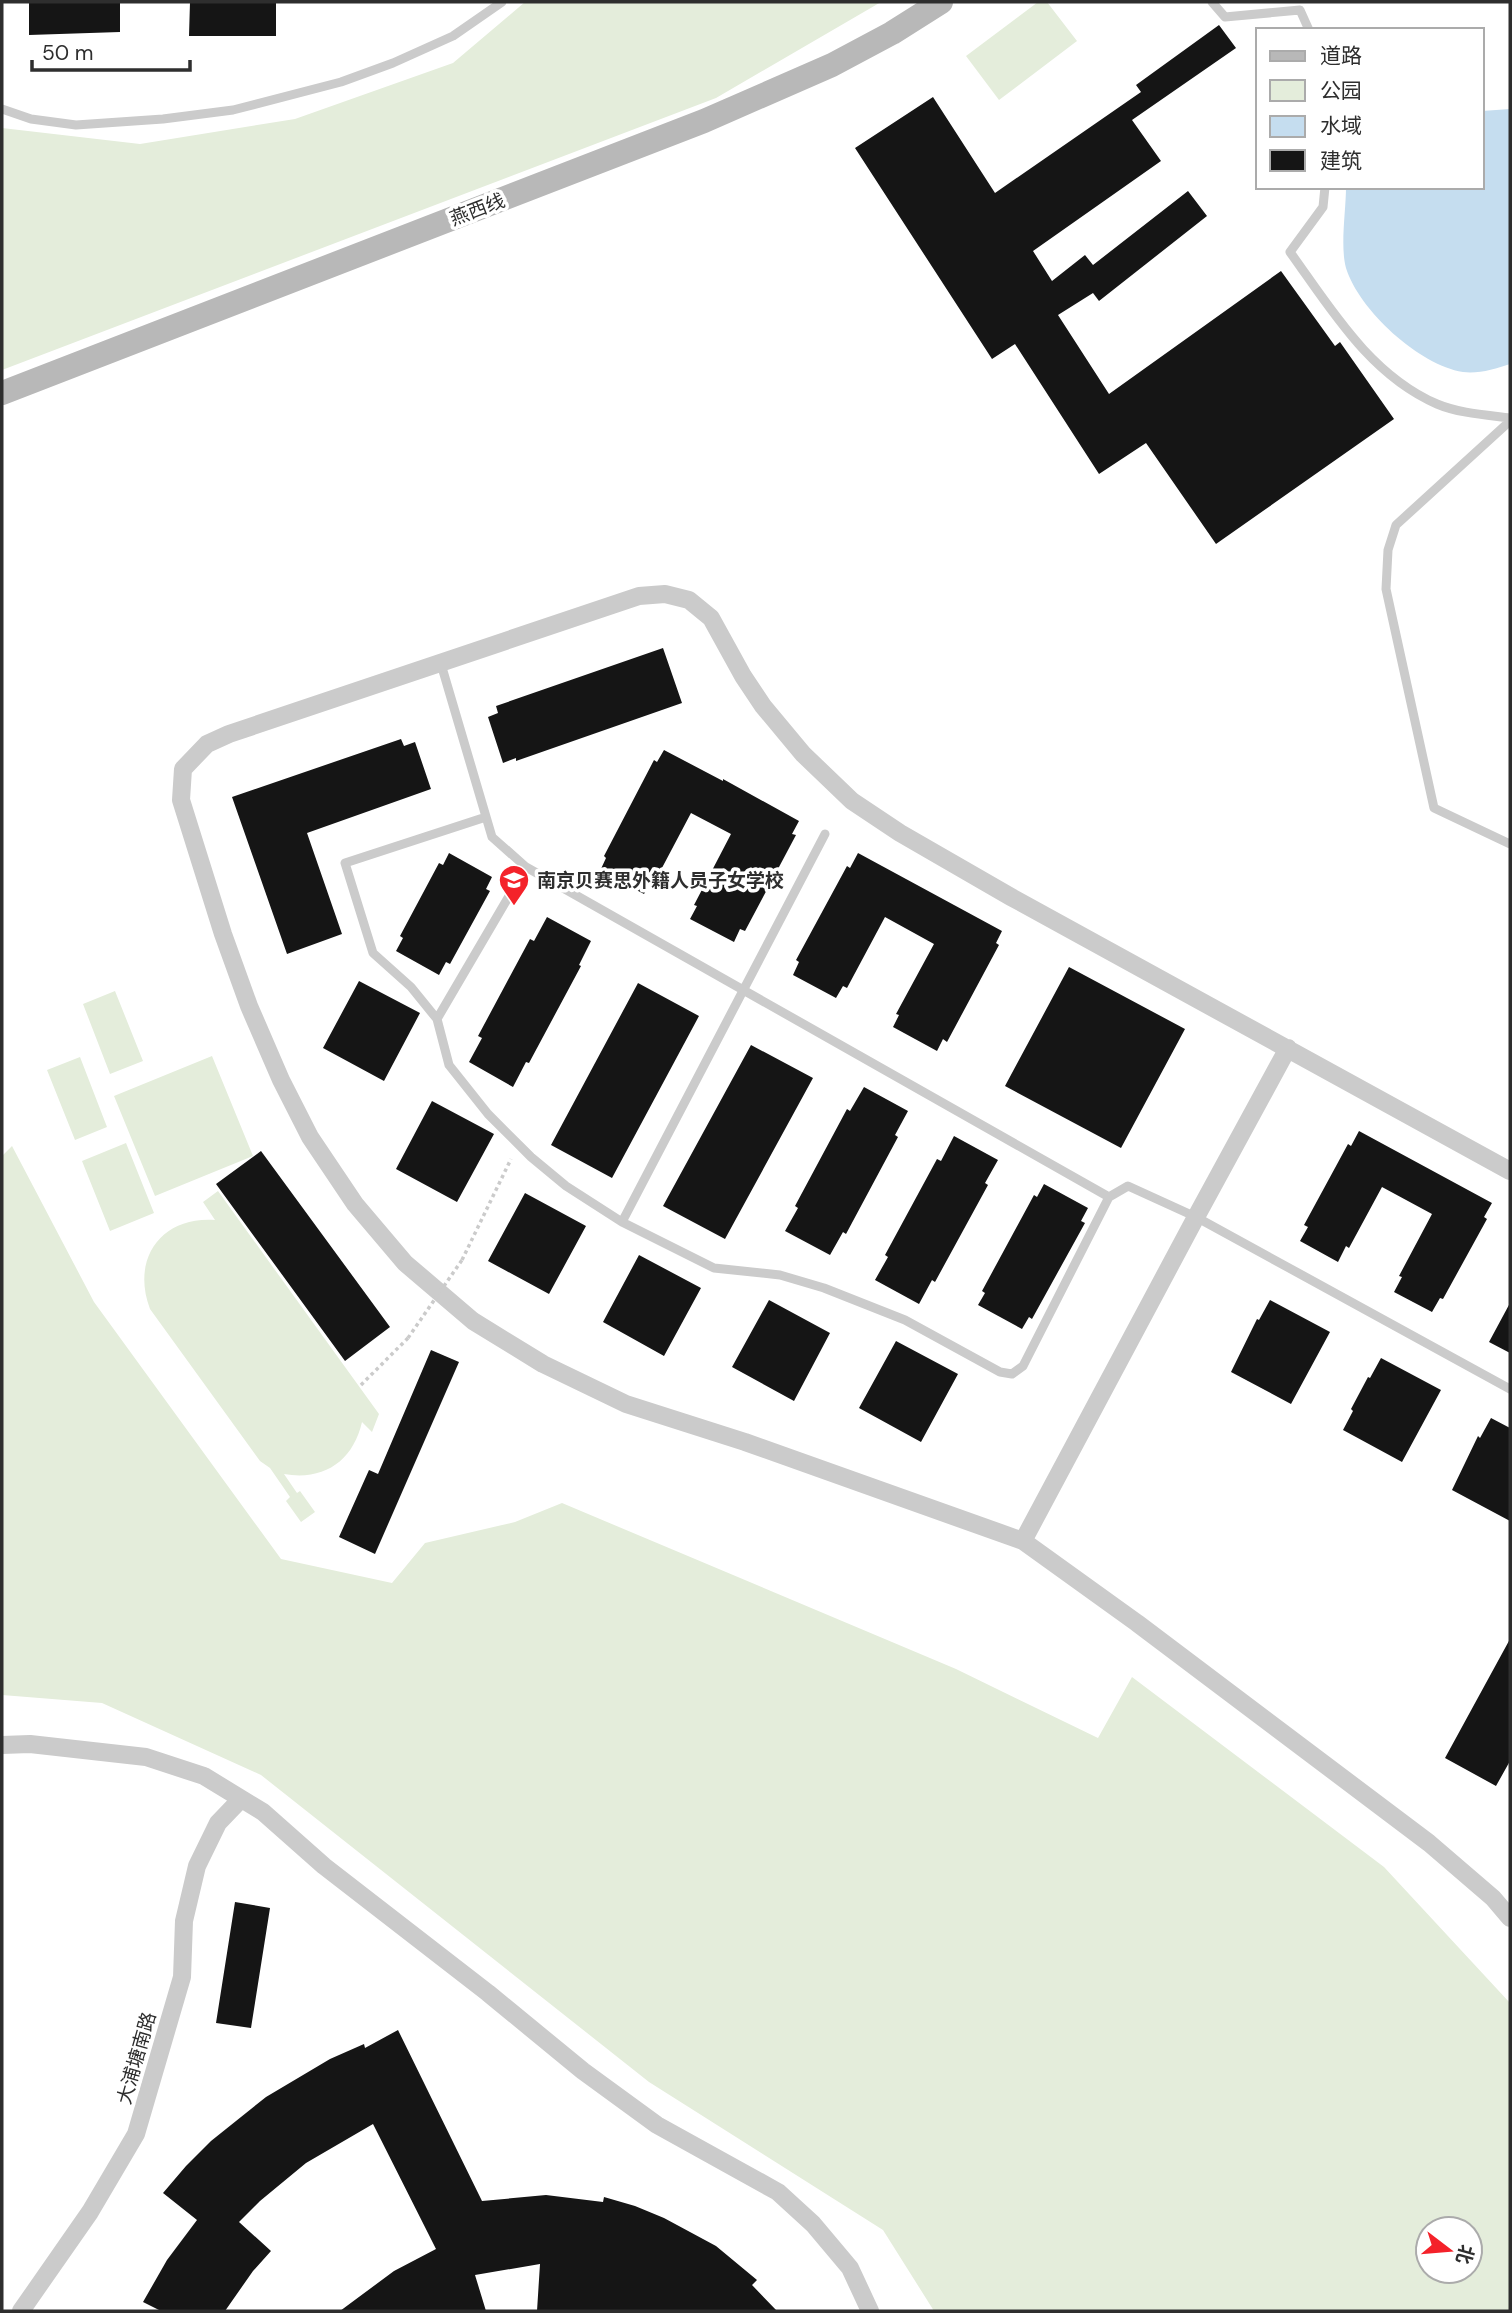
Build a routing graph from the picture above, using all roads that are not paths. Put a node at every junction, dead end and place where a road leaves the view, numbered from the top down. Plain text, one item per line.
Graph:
1 (502, 2) edge
2 (942, 2) edge
3 (1212, 2) edge
4 (1308, 28) edge
5 (2, 109) edge
6 (1325, 189) edge
7 (2, 393) edge
8 (1510, 420) edge
9 (440, 664) junction
10 (486, 817) junction
11 (825, 834) dead end
12 (1510, 844) edge
13 (526, 867) junction
14 (743, 990) junction
15 (437, 1019) junction
16 (1289, 1048) junction
17 (1510, 1171) edge
18 (1109, 1197) junction
19 (1196, 1217) junction
20 (622, 1222) junction
21 (1510, 1388) edge
22 (1023, 1541) junction
23 (2, 1745) edge
24 (241, 1798) junction
25 (1510, 1918) edge
26 (21, 2311) edge
27 (870, 2311) edge

1 - 5 lane
2 - 7 main road, 燕西线
3 - 4 lane
6 - 8 lane
8 - 12 lane
9 - 10 lane
9 - 16 street
9 - 22 street
10 - 13 lane
10 - 15 lane
11 - 14 lane
13 - 14 lane
13 - 15 lane
14 - 18 lane
14 - 20 lane
15 - 20 lane
16 - 17 street
16 - 19 street
18 - 19 lane
18 - 20 lane
19 - 21 lane
19 - 22 street
22 - 25 street
23 - 24 street
24 - 26 street, 大浦塘南路
24 - 27 street

